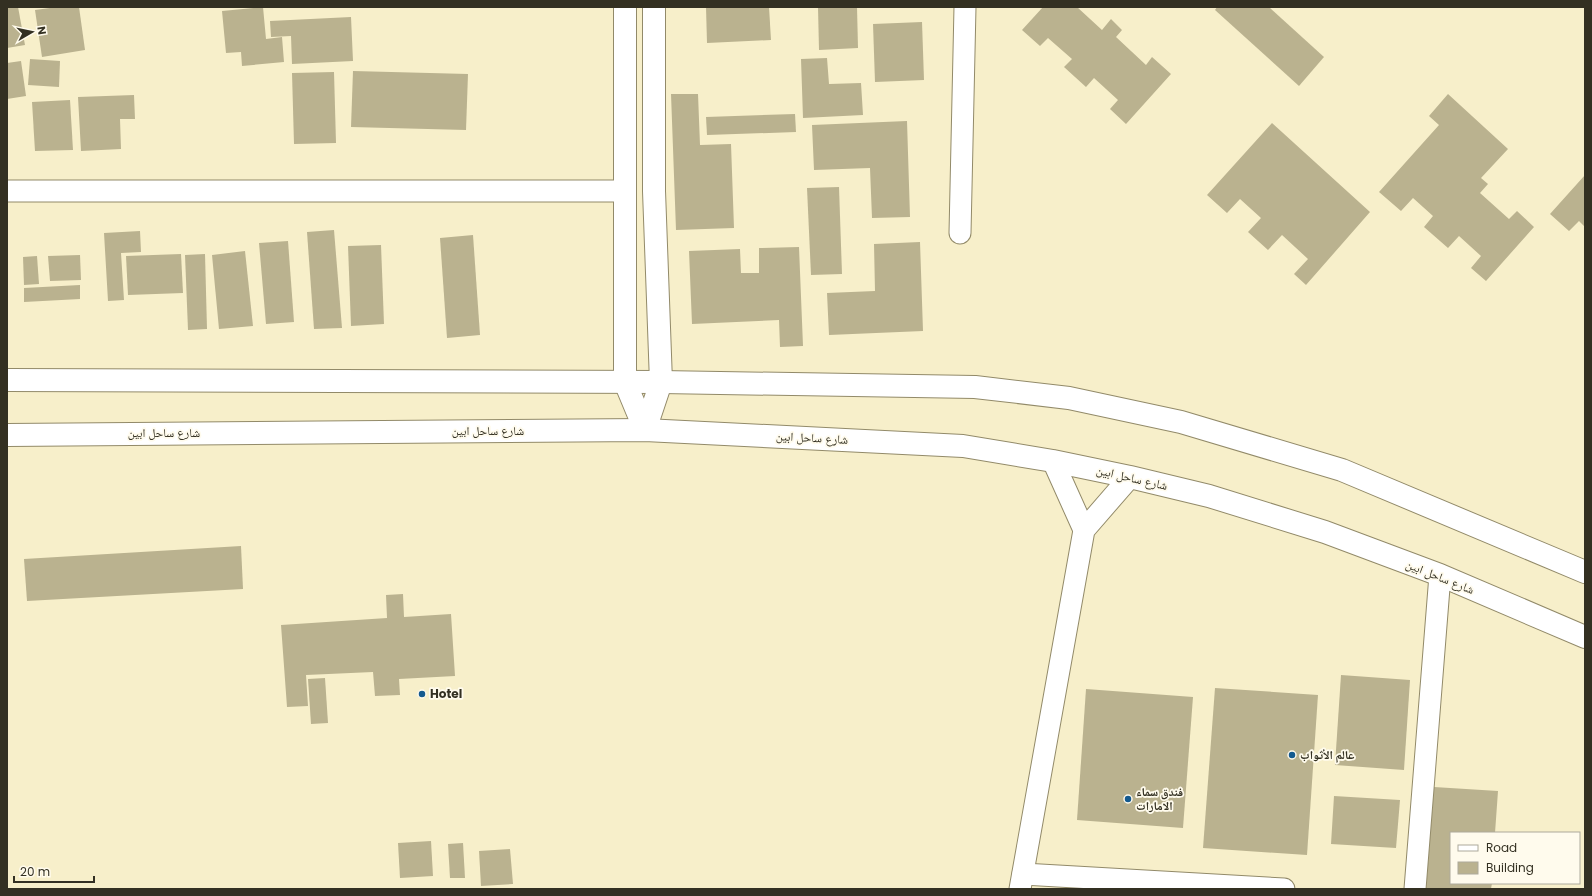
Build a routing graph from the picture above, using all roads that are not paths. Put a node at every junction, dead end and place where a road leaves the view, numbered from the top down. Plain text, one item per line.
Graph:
1 (625, 7) edge
2 (654, 7) edge
3 (965, 7) edge
4 (624, 190) junction
5 (7, 191) edge
6 (654, 191) junction
7 (960, 233) dead end
8 (7, 380) edge
9 (625, 382) junction
10 (661, 382) junction
11 (645, 430) junction
12 (7, 435) edge
13 (1053, 461) junction
14 (1130, 477) junction
15 (1084, 530) junction
16 (1585, 572) edge
17 (1440, 575) junction
18 (1585, 637) edge
19 (1021, 881) edge
20 (1284, 889) edge
21 (1415, 889) edge

1 - 4 main road
2 - 6 main road
3 - 7 street
4 - 5 street
4 - 6 main road
4 - 9 main road
6 - 10 main road
8 - 9 main road
9 - 10 main road
9 - 11 main road
10 - 11 main road
10 - 16 main road
11 - 12 main road, شارع ساحل ابين
11 - 13 main road, شارع ساحل ابين
13 - 14 main road, شارع ساحل ابين
13 - 15 street
14 - 15 street
14 - 17 main road, شارع ساحل ابين
15 - 19 street
17 - 18 main road, شارع ساحل ابين
17 - 21 street
19 - 20 street

